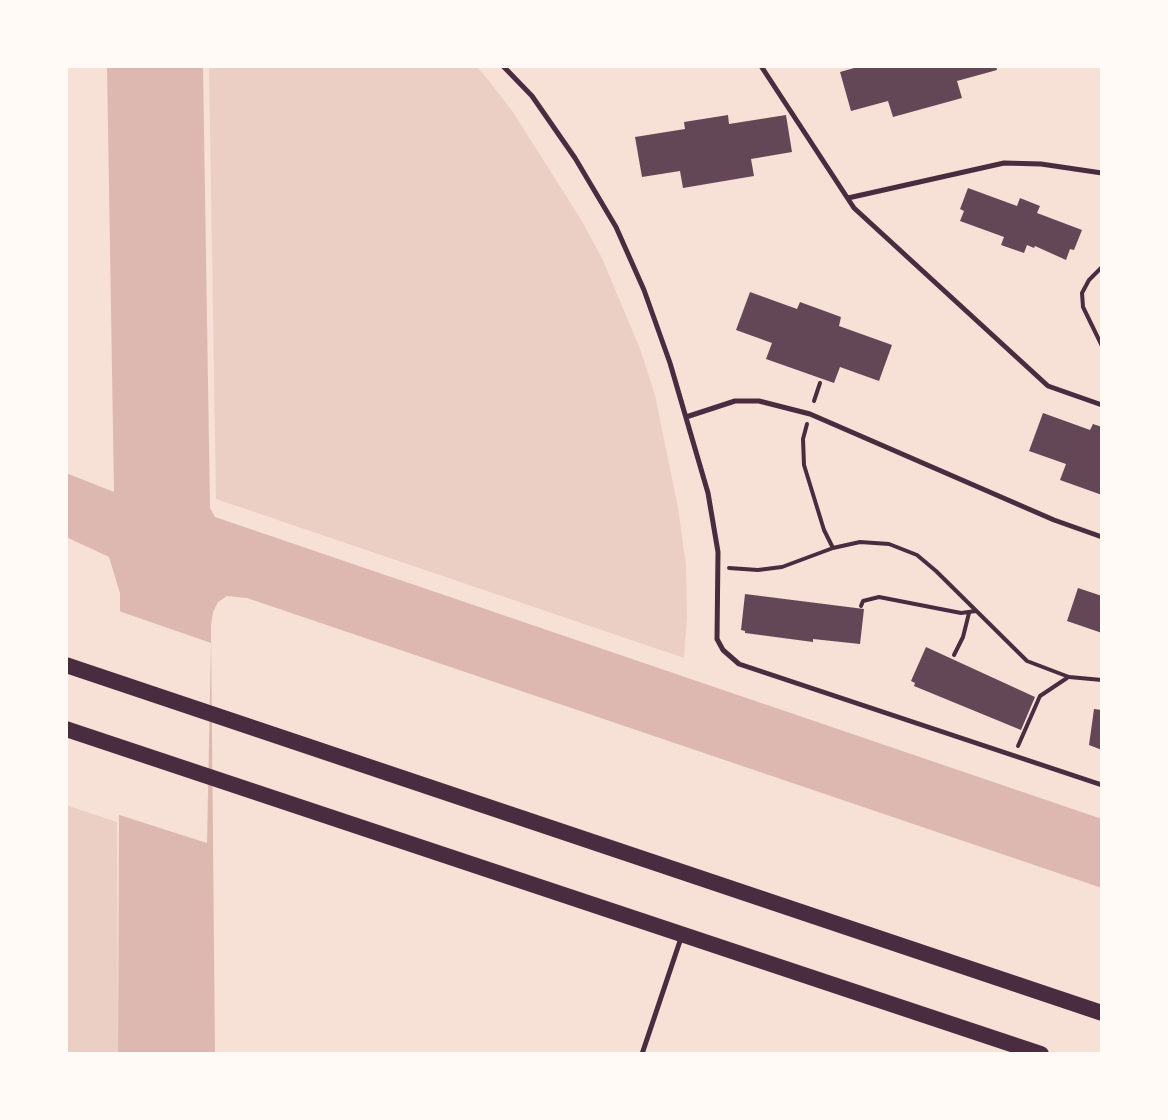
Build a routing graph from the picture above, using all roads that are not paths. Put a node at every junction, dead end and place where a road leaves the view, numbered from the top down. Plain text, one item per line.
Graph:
1 (503, 66) edge
2 (761, 66) edge
3 (1102, 173) edge
4 (848, 198) junction
5 (1102, 405) edge
6 (686, 417) junction
7 (1102, 537) edge
8 (66, 665) edge
9 (66, 729) edge
10 (1102, 785) edge
11 (683, 934) junction
12 (1102, 1013) edge
13 (642, 1054) edge
14 (1041, 1054) edge

1 - 6 lane
2 - 4 lane
3 - 4 lane
4 - 5 lane
6 - 7 lane
6 - 10 lane
8 - 12 main road
9 - 11 main road
11 - 13 lane
11 - 14 main road

